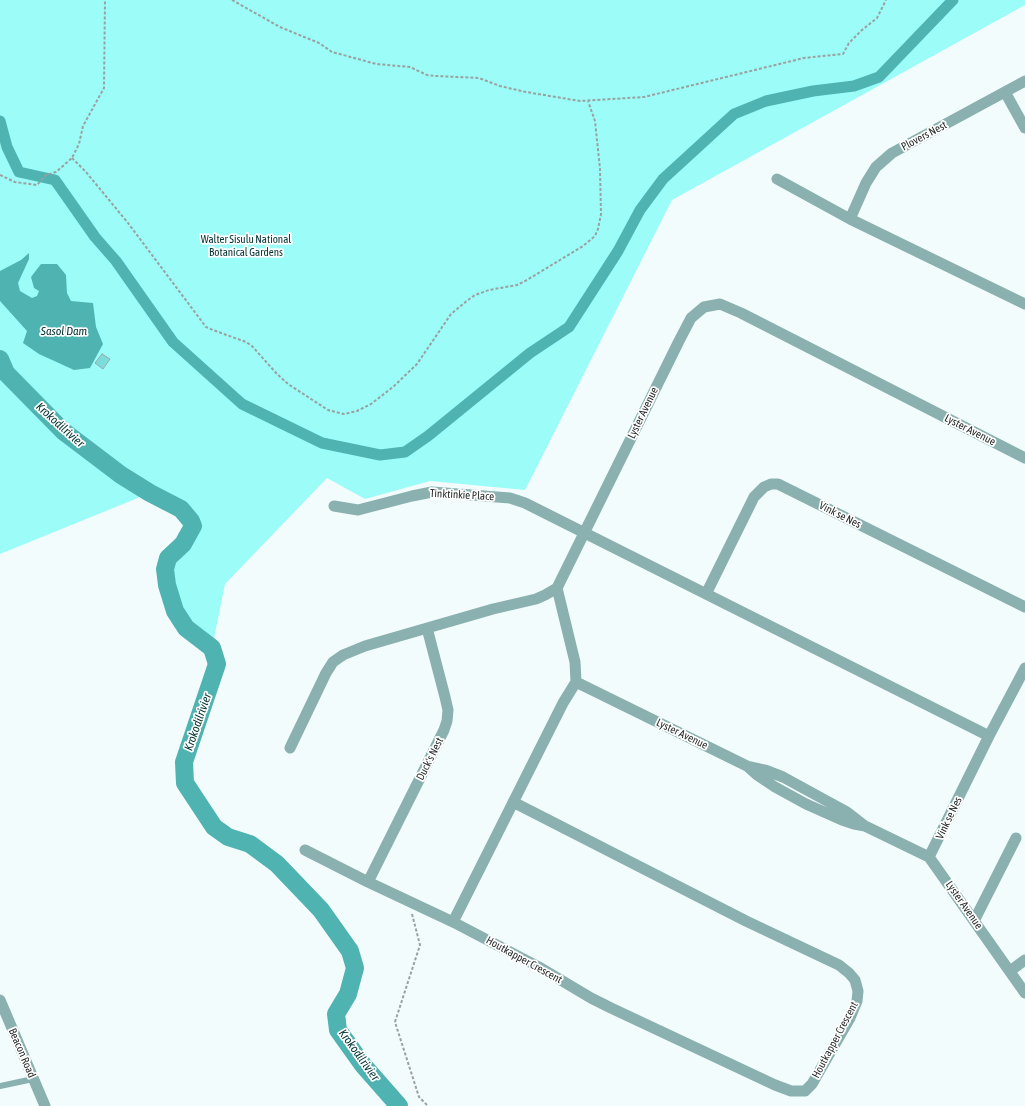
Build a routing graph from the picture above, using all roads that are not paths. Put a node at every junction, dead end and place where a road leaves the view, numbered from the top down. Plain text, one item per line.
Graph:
1 (1025, 81) edge
2 (1005, 92) junction
3 (1025, 128) edge
4 (777, 179) dead end
5 (850, 219) junction
6 (1025, 304) edge
7 (1025, 458) edge
8 (334, 506) dead end
9 (584, 532) junction
10 (557, 588) junction
11 (706, 594) junction
12 (1025, 608) edge
13 (427, 628) junction
14 (1025, 668) edge
15 (576, 682) junction
16 (989, 736) junction
17 (290, 748) dead end
18 (513, 802) junction
19 (1016, 838) dead end
20 (306, 850) dead end
21 (929, 857) junction
22 (368, 882) junction
23 (974, 921) junction
24 (453, 922) junction
25 (1025, 960) edge
26 (1010, 971) junction
27 (1025, 993) edge
28 (0, 1000) edge
29 (33, 1079) junction
30 (0, 1086) edge
31 (45, 1106) edge

1 - 2 street, Plovers Nest
2 - 3 street
2 - 5 street, Plovers Nest
4 - 5 street
5 - 6 street
7 - 9 street, Lyster Avenue
8 - 9 street, Tinktinkie Place
9 - 10 street, Lyster Avenue
9 - 11 street
10 - 13 street
10 - 15 street
11 - 12 street, Vink se Nes
11 - 16 street
13 - 17 street
13 - 22 street, Duck's Nest
14 - 16 street, Vink se Nes
15 - 18 street
15 - 21 street, Lyster Avenue
16 - 21 street, Vink se Nes
18 - 24 street
18 - 24 street, Houtkapper Crescent
19 - 23 street
20 - 22 street, Houtkapper Crescent
21 - 23 street, Lyster Avenue
22 - 24 street, Houtkapper Crescent
23 - 26 street, Lyster Avenue
25 - 26 street
26 - 27 street, Lyster Avenue
28 - 29 street, Beacon Road
29 - 30 lane
29 - 31 street, Beacon Road

